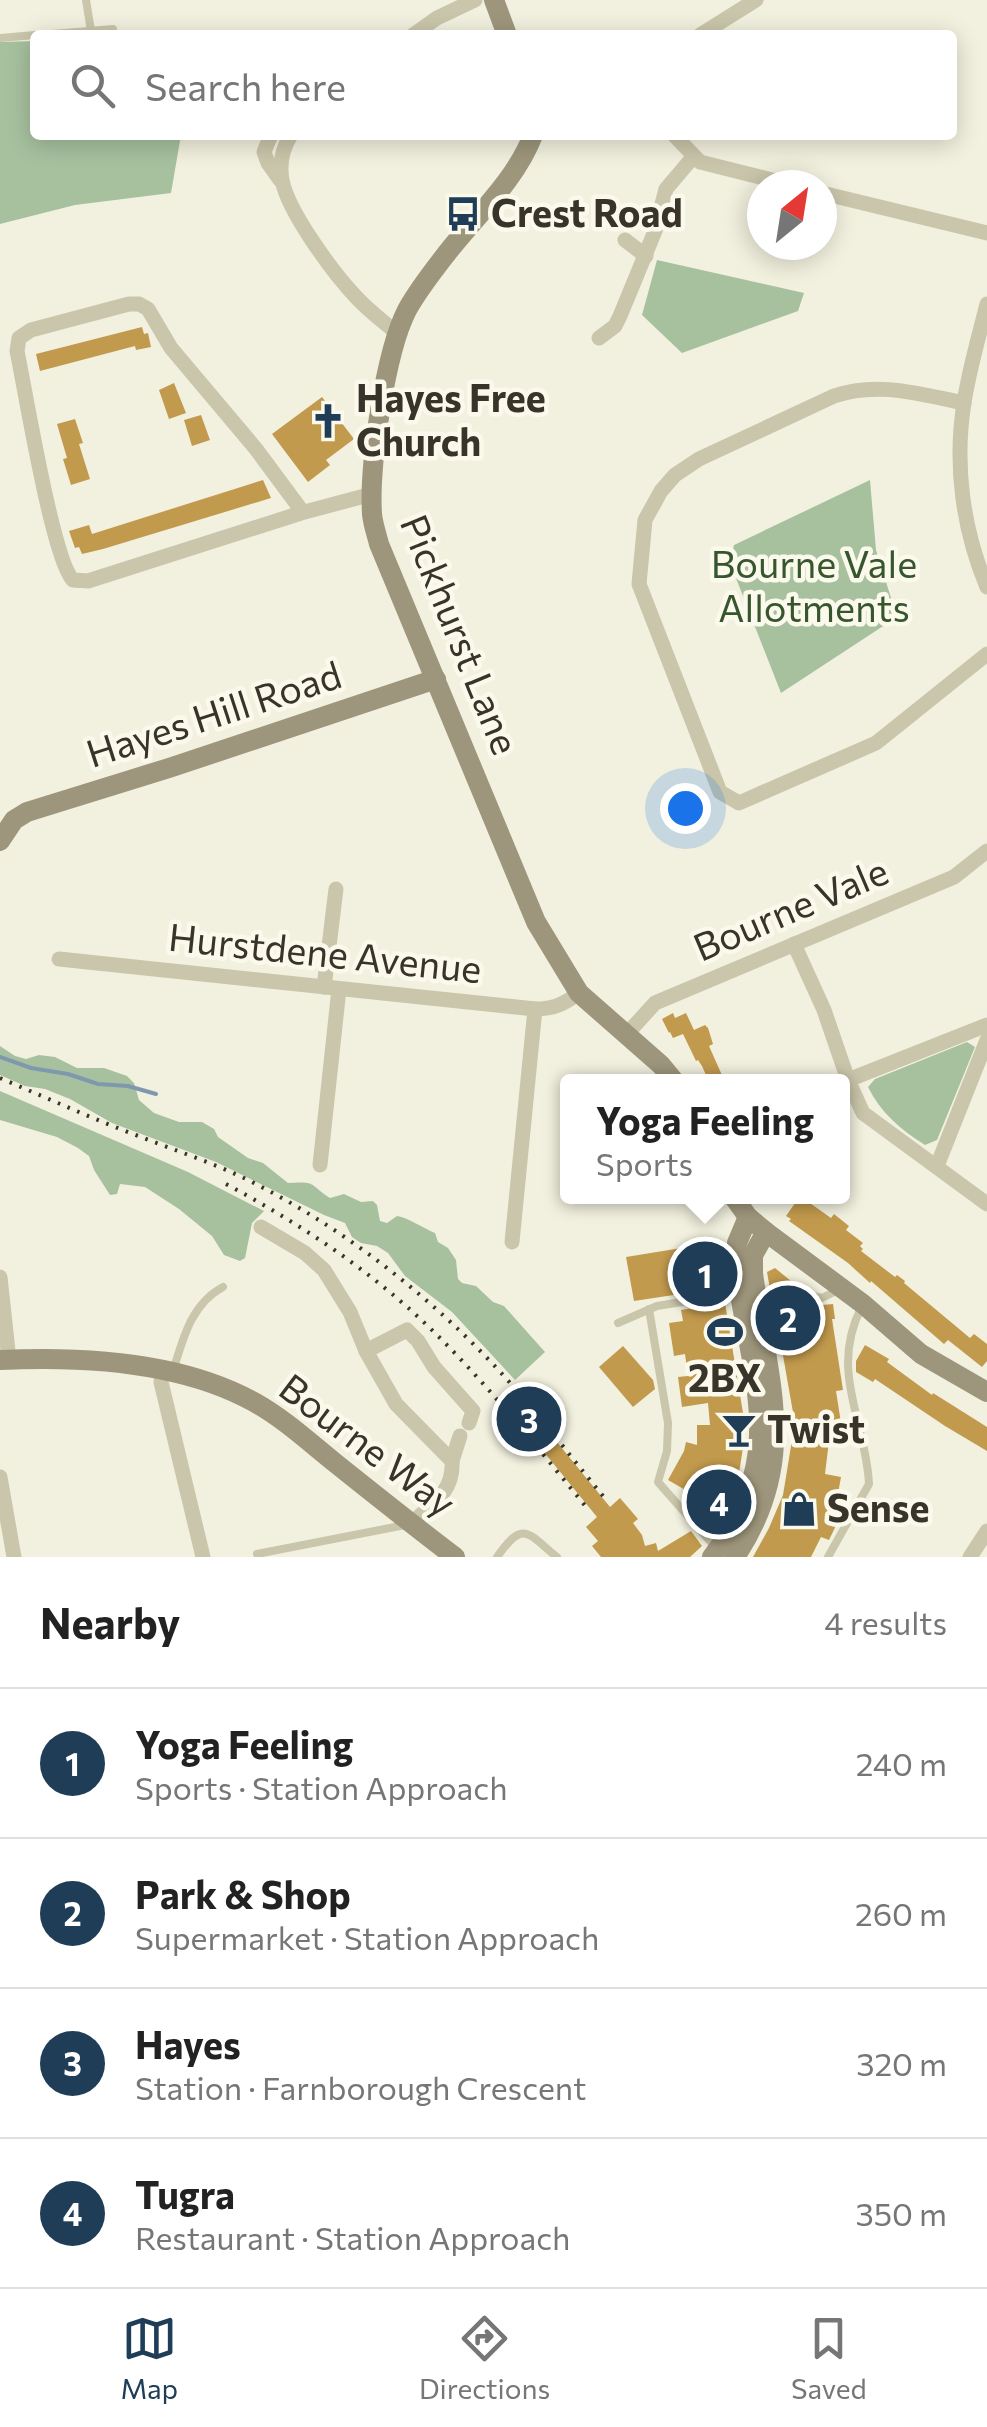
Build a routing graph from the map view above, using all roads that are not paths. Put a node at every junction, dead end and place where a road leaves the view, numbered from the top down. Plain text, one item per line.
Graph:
1 (86, 0) edge
2 (475, 0) edge
3 (494, 0) edge
4 (756, 0) edge
5 (113, 29) dead end
6 (91, 30) edge
7 (102, 30) edge
8 (420, 30) edge
9 (505, 30) edge
10 (708, 30) edge
11 (30, 36) edge
12 (0, 38) edge
13 (268, 140) edge
14 (288, 140) edge
15 (530, 140) edge
16 (679, 140) edge
17 (694, 156) junction
18 (747, 174) edge
19 (283, 184) junction
20 (837, 197) edge
21 (987, 233) edge
22 (625, 240) dead end
23 (646, 256) junction
24 (987, 304) edge
25 (398, 334) junction
26 (599, 338) dead end
27 (964, 403) junction
28 (372, 494) junction
29 (302, 513) junction
30 (987, 587) edge
31 (987, 654) edge
32 (436, 680) junction
33 (7, 816) edge
34 (0, 840) edge
35 (987, 851) edge
36 (336, 889) dead end
37 (794, 944) junction
38 (60, 959) dead end
39 (332, 988) junction
40 (579, 993) junction
41 (534, 1008) junction
42 (987, 1025) edge
43 (626, 1035) junction
44 (987, 1040) edge
45 (669, 1074) edge
46 (846, 1074) edge
47 (850, 1079) edge
48 (850, 1084) edge
49 (320, 1165) dead end
50 (937, 1166) junction
51 (739, 1204) edge
52 (987, 1204) edge
53 (748, 1217) junction
54 (261, 1228) dead end
55 (766, 1232) junction
56 (512, 1242) dead end
57 (0, 1277) edge
58 (838, 1285) junction
59 (223, 1287) dead end
60 (748, 1299) junction
61 (863, 1304) junction
62 (649, 1309) junction
63 (618, 1323) dead end
64 (366, 1351) junction
65 (4, 1360) edge
66 (168, 1371) junction
67 (987, 1392) edge
68 (452, 1461) junction
69 (0, 1477) edge
70 (412, 1524) junction
71 (987, 1531) edge
72 (257, 1554) dead end
73 (730, 1554) edge
74 (14, 1557) edge
75 (203, 1557) edge
76 (455, 1557) edge
77 (497, 1557) edge
78 (558, 1557) edge
79 (828, 1557) edge
80 (970, 1557) edge

1 - 6 lane
2 - 8 street
3 - 9 main road
4 - 10 street
5 - 7 lane
11 - 12 lane
13 - 19 street
14 - 19 street
15 - 25 main road, Pickhurst Lane
16 - 17 street
17 - 18 street
17 - 23 street
19 - 25 street
20 - 21 street
22 - 23 street
23 - 26 street
24 - 27 street
25 - 28 main road, Pickhurst Lane
27 - 30 street
27 - 31 street
28 - 29 street
28 - 32 main road, Pickhurst Lane
29 - 29 street
32 - 33 main road, Hayes Hill Road
32 - 40 main road, Pickhurst Lane
33 - 34 main road
35 - 37 street, Bourne Vale
36 - 39 street
37 - 43 street, Bourne Vale
37 - 46 street
38 - 39 street, Hurstdene Avenue
39 - 41 street, Hurstdene Avenue
39 - 49 street
40 - 41 street, Hurstdene Avenue
40 - 43 main road, Pickhurst Lane
41 - 56 street
42 - 47 street
43 - 45 main road, Pickhurst Lane
44 - 50 street
48 - 50 street
50 - 52 street
51 - 53 main road
53 - 55 main road
53 - 60 main road
54 - 64 street
55 - 58 main road
55 - 60 main road
57 - 65 street
58 - 60 lane
58 - 61 main road
59 - 66 lane
60 - 62 lane
60 - 73 main road
61 - 67 main road
61 - 79 lane
62 - 63 lane
62 - 73 lane
64 - 68 street
64 - 68 street
65 - 66 main road, Bourne Way
66 - 70 main road, Bourne Way
66 - 75 street
68 - 70 street
69 - 74 street
70 - 72 lane
70 - 76 main road, Bourne Way
71 - 80 street
77 - 78 lane

